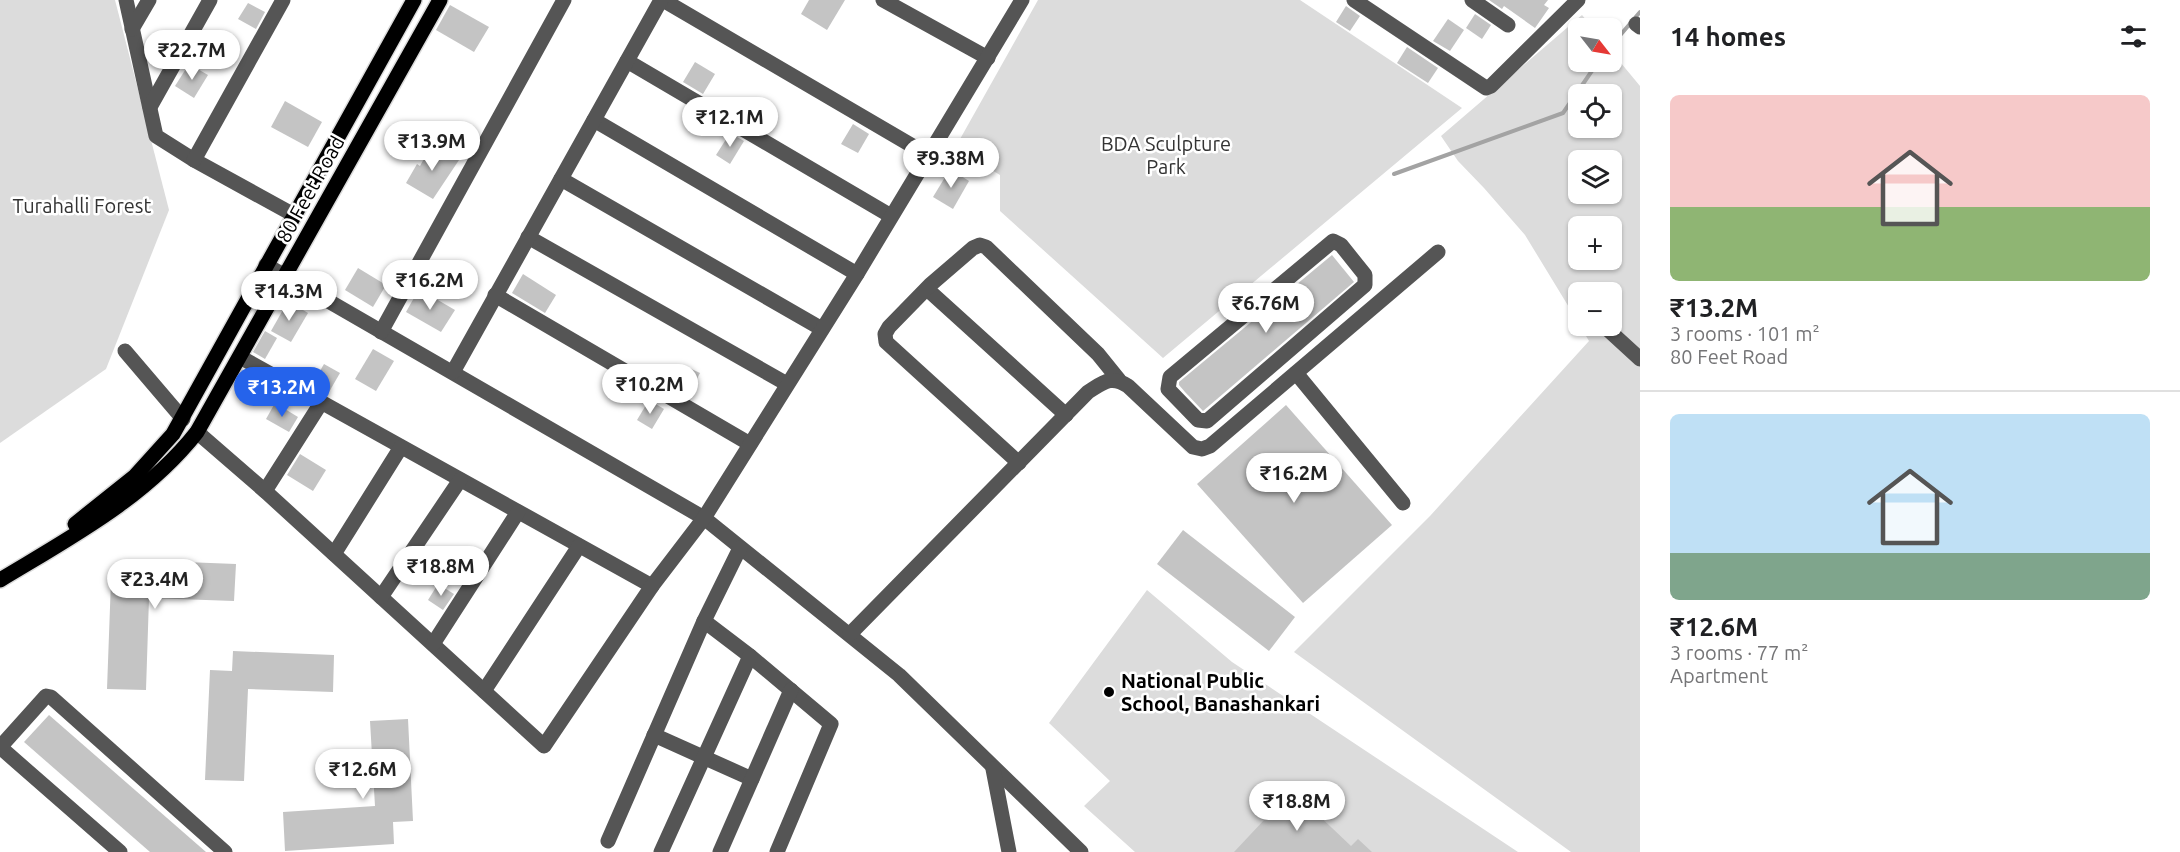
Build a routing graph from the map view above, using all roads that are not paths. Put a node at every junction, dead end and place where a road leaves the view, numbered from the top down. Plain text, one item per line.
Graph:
1 (126, 0) edge
2 (149, 0) edge
3 (210, 0) edge
4 (283, 0) edge
5 (414, 0) edge
6 (440, 0) edge
7 (564, 0) edge
8 (662, 0) edge
9 (883, 0) edge
10 (1022, 0) edge
11 (1354, 0) edge
12 (1472, 0) edge
13 (1578, 0) edge
14 (1508, 25) dead end
15 (132, 29) junction
16 (988, 58) junction
17 (627, 62) junction
18 (150, 107) junction
19 (594, 120) junction
20 (928, 155) junction
21 (194, 160) junction
22 (561, 179) junction
23 (294, 215) junction
24 (891, 216) junction
25 (528, 237) junction
26 (1438, 252) dead end
27 (266, 265) junction
28 (857, 274) junction
29 (285, 276) junction
30 (927, 289) junction
31 (495, 295) junction
32 (1316, 327) junction
33 (822, 329) junction
34 (381, 332) junction
35 (1615, 336) edge
36 (1329, 344) junction
37 (125, 351) dead end
38 (240, 357) junction
39 (1640, 359) edge
40 (453, 372) junction
41 (1296, 373) junction
42 (1119, 380) junction
43 (787, 384) junction
44 (321, 403) junction
45 (1066, 415) junction
46 (183, 419) junction
47 (197, 432) junction
48 (750, 444) junction
49 (401, 447) junction
50 (1019, 464) junction
51 (460, 480) junction
52 (265, 491) junction
53 (1403, 503) dead end
54 (518, 512) junction
55 (704, 518) junction
56 (733, 542) junction
57 (579, 546) junction
58 (334, 554) junction
59 (4, 572) edge
60 (652, 586) junction
61 (381, 597) junction
62 (704, 621) junction
63 (850, 634) junction
64 (433, 644) junction
65 (750, 656) junction
66 (791, 690) junction
67 (484, 691) junction
68 (654, 735) junction
69 (704, 757) junction
70 (993, 769) junction
71 (752, 779) junction
72 (608, 841) dead end
73 (120, 852) edge
74 (225, 852) edge
75 (661, 852) edge
76 (720, 852) edge
77 (777, 852) edge
78 (1009, 852) edge
79 (1081, 852) edge

1 - 15 street
2 - 15 street
3 - 18 street
4 - 21 street
5 - 23 main road, 80 Feet Road
6 - 29 main road, 80 Feet Road
7 - 34 street
8 - 17 street
8 - 20 street
9 - 16 street
10 - 16 street
11 - 13 street
12 - 14 street
15 - 18 street
16 - 20 street
17 - 19 street
17 - 24 street
18 - 21 street
19 - 22 street
19 - 28 street
20 - 24 street
21 - 23 street
22 - 25 street
22 - 33 street
23 - 27 main road, 80 Feet Road
24 - 28 street
25 - 31 street
25 - 43 street
26 - 36 street
27 - 29 street
27 - 46 main road, 80 Feet Road
28 - 33 street
29 - 34 street
29 - 38 main road, 80 Feet Road
30 - 42 street
30 - 45 street
30 - 50 street
31 - 40 street
31 - 48 street
32 - 32 street
32 - 36 street
33 - 43 street
34 - 40 street
35 - 39 street
36 - 41 street
37 - 46 street
38 - 44 street
38 - 47 main road, 80 Feet Road
40 - 55 street
41 - 42 street
41 - 53 street
42 - 45 street
43 - 48 street
44 - 49 street
44 - 52 street
45 - 50 street
46 - 59 main road, 80 Feet Road
47 - 52 street
47 - 59 main road, 80 Feet Road
48 - 55 street
49 - 51 street
49 - 58 street
50 - 63 street
51 - 54 street
51 - 61 street
52 - 58 street
54 - 57 street
54 - 64 street
55 - 56 street
55 - 60 street
56 - 62 street
56 - 63 street
57 - 60 street
57 - 67 street
58 - 61 street
60 - 67 street
61 - 64 street
62 - 65 street
62 - 68 street
63 - 70 street
64 - 67 street
65 - 66 street
65 - 69 street
66 - 71 street
66 - 77 street
68 - 69 street
68 - 72 street
69 - 71 street
69 - 75 street
70 - 78 street
70 - 79 street
71 - 76 street
73 - 74 street

